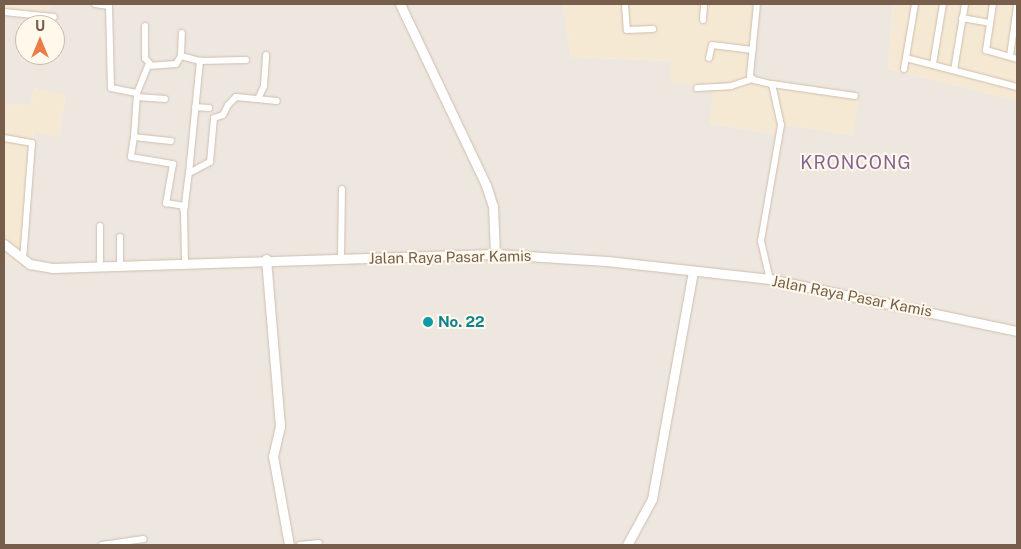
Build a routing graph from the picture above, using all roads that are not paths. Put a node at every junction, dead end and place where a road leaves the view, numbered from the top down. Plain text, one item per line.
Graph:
1 (95, 4) edge
2 (400, 4) edge
3 (625, 4) edge
4 (704, 4) edge
5 (757, 4) edge
6 (915, 4) edge
7 (943, 4) edge
8 (965, 4) edge
9 (993, 4) edge
10 (1017, 6) edge
11 (4, 12) edge
12 (34, 15) edge
13 (962, 18) junction
14 (703, 20) dead end
15 (990, 23) junction
16 (145, 26) dead end
17 (653, 30) dead end
18 (182, 33) dead end
19 (752, 50) junction
20 (266, 55) dead end
21 (181, 56) junction
22 (1010, 56) junction
23 (709, 58) dead end
24 (906, 58) junction
25 (1017, 59) edge
26 (200, 60) junction
27 (246, 60) dead end
28 (150, 64) junction
29 (933, 64) junction
30 (904, 69) dead end
31 (954, 70) junction
32 (752, 80) junction
33 (772, 84) junction
34 (1017, 87) edge
35 (697, 88) dead end
36 (137, 95) junction
37 (855, 96) dead end
38 (165, 99) dead end
39 (258, 99) junction
40 (277, 101) dead end
41 (195, 107) junction
42 (209, 108) dead end
43 (134, 137) junction
44 (4, 138) edge
45 (171, 142) dead end
46 (189, 173) junction
47 (342, 189) dead end
48 (100, 226) dead end
49 (120, 236) dead end
50 (4, 244) edge
51 (494, 254) junction
52 (341, 258) junction
53 (266, 259) junction
54 (23, 260) junction
55 (185, 262) junction
56 (120, 264) junction
57 (100, 266) junction
58 (693, 271) junction
59 (770, 279) junction
60 (1017, 331) edge
61 (144, 539) dead end
62 (319, 543) dead end
63 (118, 544) edge
64 (102, 545) edge
65 (289, 545) edge
66 (300, 545) edge
67 (628, 545) edge

1 - 36 street
2 - 51 main road
3 - 17 street
4 - 14 street
5 - 19 street
6 - 24 street
7 - 29 street
8 - 13 street
9 - 15 street
10 - 22 street
11 - 12 street
13 - 15 street
13 - 31 street
15 - 22 street
16 - 28 street
18 - 21 street
19 - 23 street
19 - 32 street
20 - 39 street
21 - 26 street
21 - 28 street
22 - 25 street
24 - 29 street
24 - 30 street
26 - 27 street
26 - 41 street
28 - 36 street
29 - 31 street
31 - 34 street
32 - 33 street
32 - 35 street
33 - 37 street
33 - 59 street
36 - 38 street
36 - 43 street
39 - 40 street
39 - 46 street
41 - 42 street
41 - 46 street
43 - 45 street
43 - 55 street
44 - 54 street
46 - 55 street
47 - 52 street
48 - 57 street
49 - 56 street
50 - 54 main road, Jalan Raya Pasar Kamis
51 - 52 main road, Jalan Raya Pasar Kamis
51 - 58 main road, Jalan Raya Pasar Kamis
52 - 53 main road, Jalan Raya Pasar Kamis
53 - 55 main road, Jalan Raya Pasar Kamis
53 - 65 main road
54 - 57 main road, Jalan Raya Pasar Kamis
55 - 56 main road, Jalan Raya Pasar Kamis
56 - 57 main road, Jalan Raya Pasar Kamis
58 - 59 main road, Jalan Raya Pasar Kamis
58 - 67 main road
59 - 60 main road, Jalan Raya Pasar Kamis
61 - 63 street
62 - 66 street
63 - 64 street

